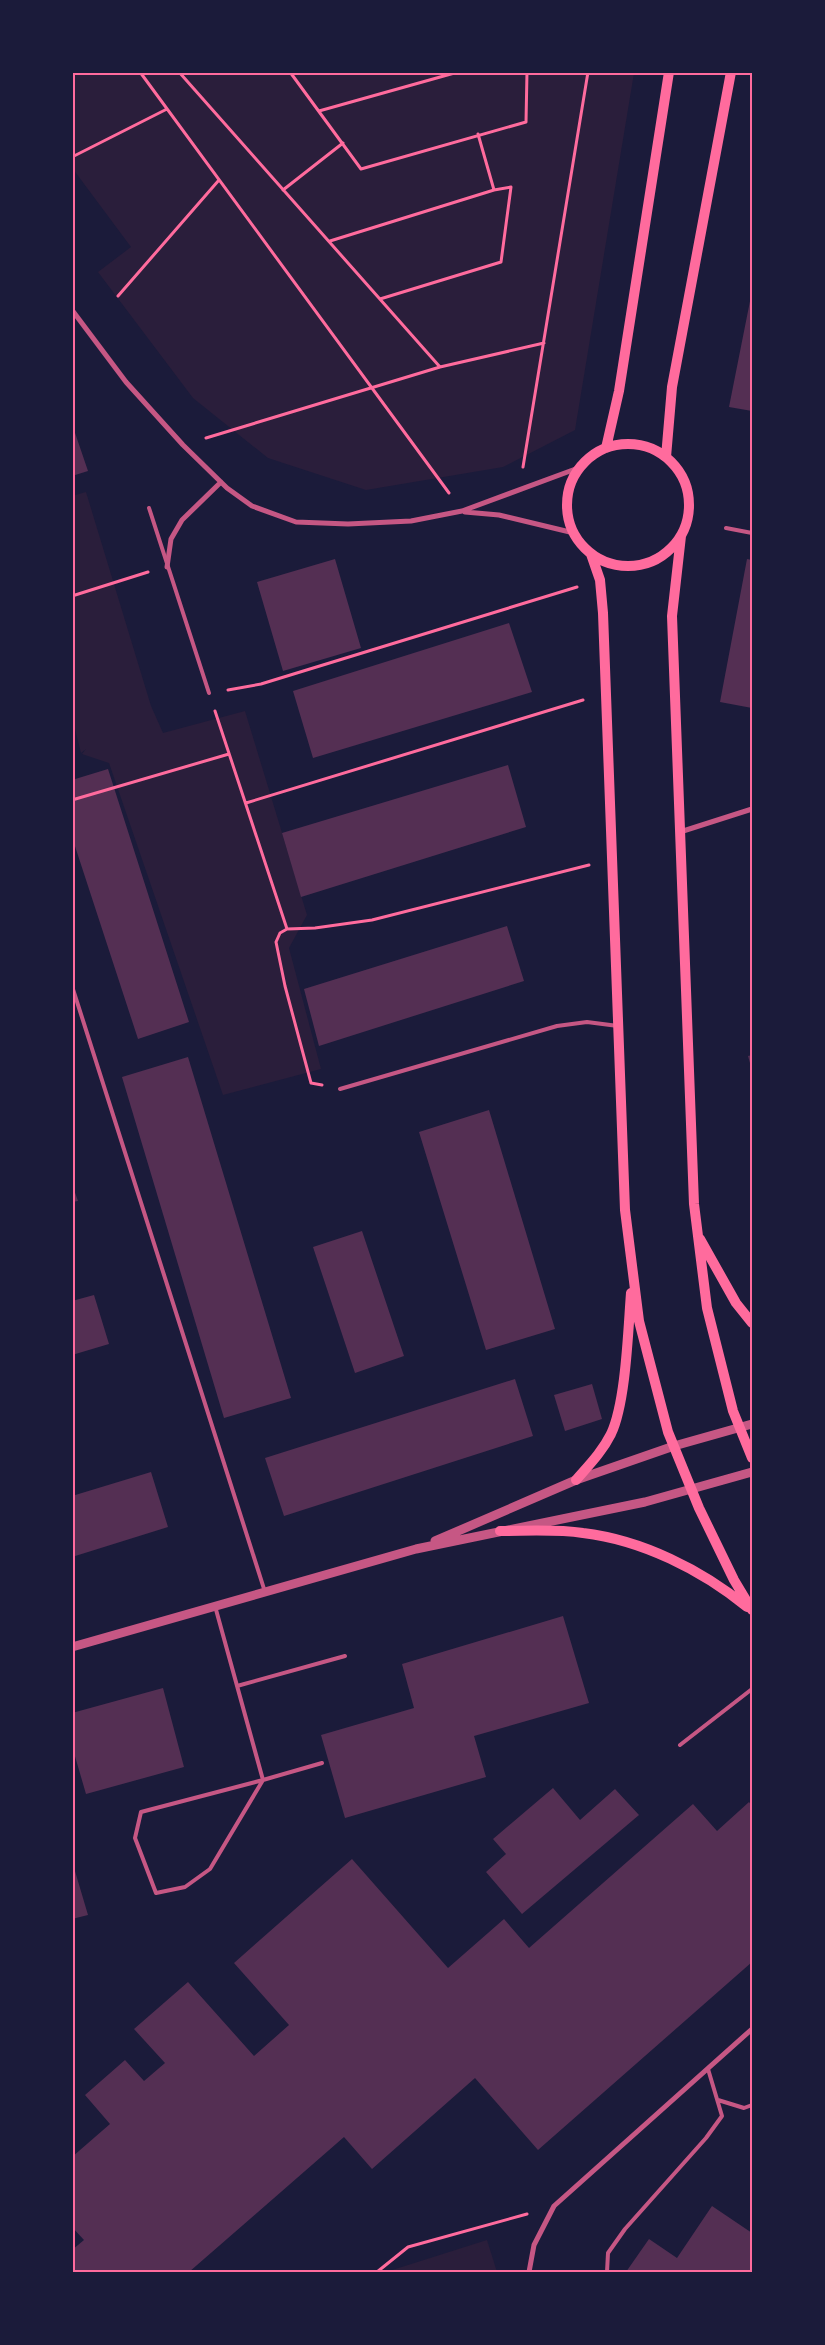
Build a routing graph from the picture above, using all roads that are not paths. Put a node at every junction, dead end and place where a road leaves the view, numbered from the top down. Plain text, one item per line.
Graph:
1 (669, 72) edge
2 (731, 72) edge
3 (72, 310) edge
4 (606, 448) junction
5 (666, 457) junction
6 (581, 467) junction
7 (221, 482) junction
8 (148, 508) dead end
9 (462, 511) junction
10 (726, 528) dead end
11 (574, 533) junction
12 (752, 533) edge
13 (681, 536) junction
14 (591, 554) junction
15 (167, 567) junction
16 (209, 693) road end
17 (752, 809) edge
18 (680, 832) junction
19 (72, 986) edge
20 (618, 1026) junction
21 (340, 1089) dead end
22 (698, 1235) junction
23 (633, 1275) junction
24 (752, 1323) edge
25 (752, 1424) edge
26 (740, 1427) junction
27 (674, 1446) junction
28 (752, 1458) edge
29 (752, 1472) edge
30 (576, 1480) junction
31 (692, 1490) junction
32 (500, 1531) junction
33 (416, 1548) junction
34 (265, 1592) junction
35 (216, 1606) junction
36 (752, 1611) edge
37 (72, 1647) edge
38 (345, 1656) dead end
39 (237, 1686) junction
40 (752, 1689) edge
41 (680, 1745) dead end
42 (322, 1763) dead end
43 (263, 1780) junction
44 (752, 2029) edge
45 (708, 2069) junction
46 (718, 2100) junction
47 (752, 2104) edge
48 (529, 2272) edge
49 (607, 2272) edge

1 - 4 main road
2 - 5 main road
3 - 7 street
4 - 5 main road
4 - 6 main road
5 - 13 main road
6 - 9 street
6 - 11 main road
7 - 9 street
7 - 15 street
8 - 15 lane
9 - 11 street
10 - 12 lane
11 - 14 main road
13 - 14 main road
13 - 18 main road
14 - 20 main road
15 - 16 lane
17 - 18 street
18 - 22 main road
19 - 34 lane
20 - 21 lane
20 - 23 main road
22 - 24 main road
22 - 26 main road
23 - 27 main road
23 - 30 main road
25 - 26 street
26 - 27 street
26 - 28 main road
27 - 30 street
27 - 31 main road
29 - 31 street
30 - 33 street
31 - 32 street
31 - 36 main road
32 - 33 street
32 - 36 main road
33 - 34 street
34 - 35 street
35 - 37 street
35 - 39 lane
38 - 39 lane
39 - 43 lane
40 - 41 lane
42 - 43 lane
43 - 43 lane
44 - 45 street
45 - 46 lane
45 - 48 street
46 - 47 lane
46 - 49 lane

